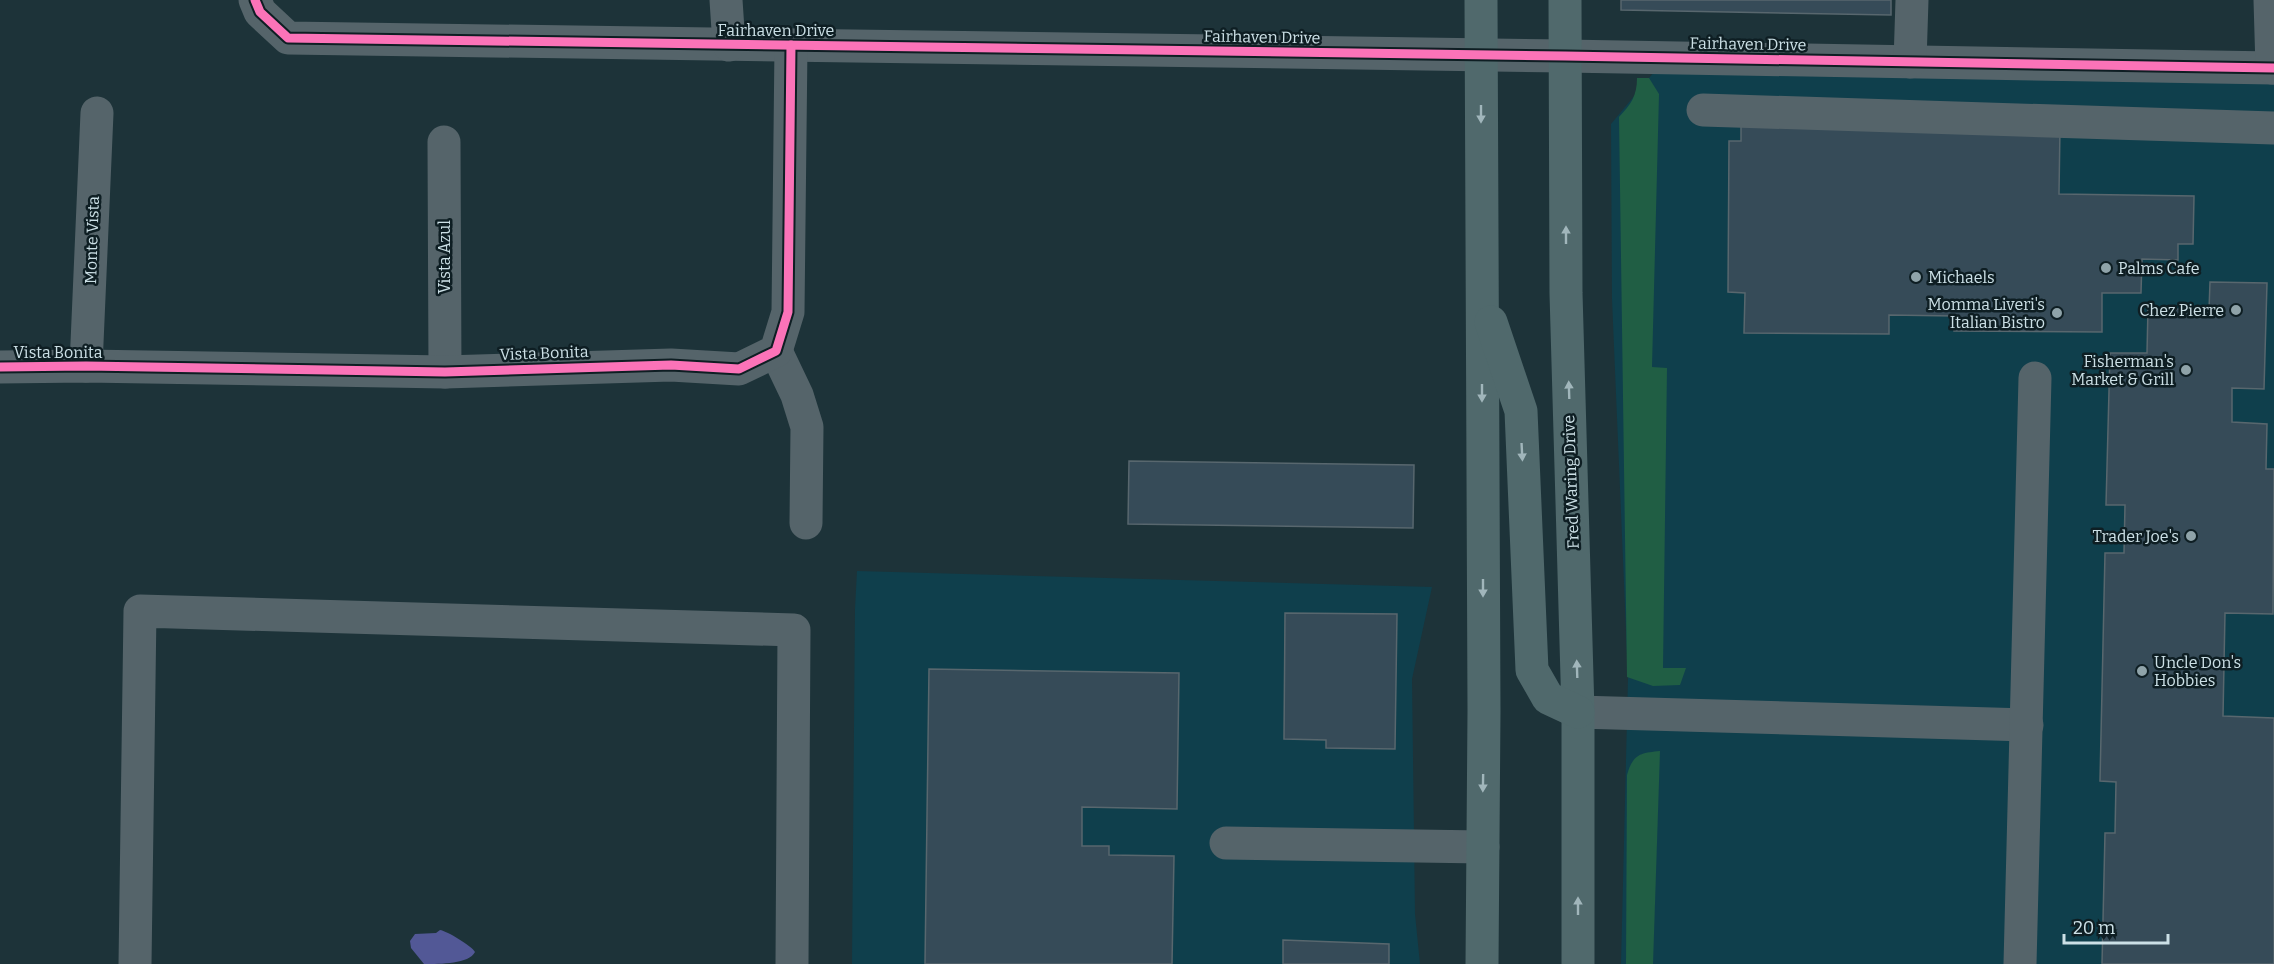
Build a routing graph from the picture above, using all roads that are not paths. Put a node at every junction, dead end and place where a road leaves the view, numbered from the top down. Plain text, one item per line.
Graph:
1 (726, 0) edge
2 (1481, 0) edge
3 (1565, 0) edge
4 (1912, 0) edge
5 (2270, 0) edge
6 (257, 6) edge
7 (729, 45) junction
8 (791, 45) junction
9 (1481, 56) junction
10 (1565, 56) junction
11 (1910, 62) junction
12 (2273, 68) edge
13 (1703, 110) dead end
14 (97, 113) dead end
15 (2274, 128) edge
16 (444, 142) dead end
17 (1482, 295) junction
18 (776, 351) junction
19 (87, 366) junction
20 (0, 367) edge
21 (445, 372) junction
22 (2035, 378) dead end
23 (806, 523) dead end
24 (1578, 712) junction
25 (2027, 725) junction
26 (1226, 843) dead end
27 (1483, 847) junction
28 (135, 964) edge
29 (792, 964) edge
30 (1482, 964) edge
31 (1578, 964) edge
32 (2020, 964) edge

1 - 7 street
2 - 9 main road
3 - 10 main road, Fred Waring Drive
4 - 11 street
5 - 12 street
6 - 7 street, Fairhaven Drive
7 - 8 street, Fairhaven Drive
8 - 9 street, Fairhaven Drive
8 - 18 street
9 - 10 street, Fairhaven Drive
9 -> 17 main road
10 - 11 street, Fairhaven Drive
24 -> 10 main road, Fred Waring Drive
11 - 12 street, Fairhaven Drive
13 - 15 street
14 - 19 street, Monte Vista
16 - 21 street, Vista Azul
17 -> 24 main road
17 -> 27 main road
18 - 21 street, Vista Bonita
18 - 23 street
19 - 20 street, Vista Bonita
19 - 21 street, Vista Bonita
22 - 25 street
24 - 25 street
31 -> 24 main road, Fred Waring Drive
25 - 32 street
26 - 27 street
27 - 30 main road
28 - 29 street

